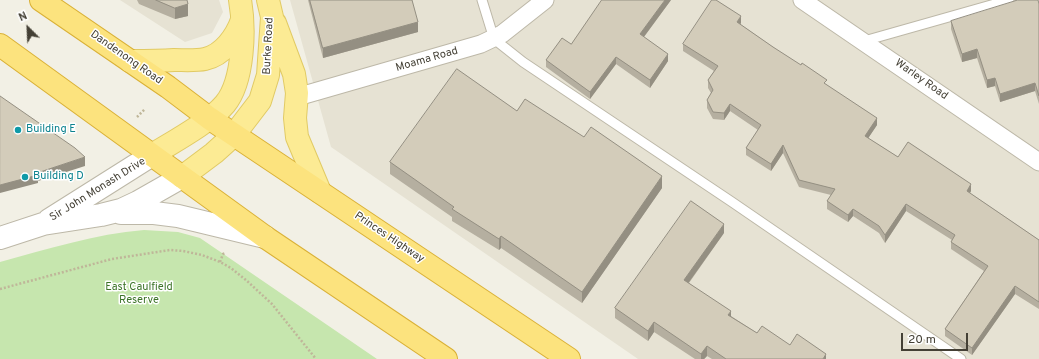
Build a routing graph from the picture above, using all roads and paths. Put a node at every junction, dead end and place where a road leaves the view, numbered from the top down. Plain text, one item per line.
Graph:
1 (41, 0) edge
2 (482, 0) edge
3 (545, 0) edge
4 (802, 0) edge
5 (1009, 0) edge
6 (270, 8) edge
7 (242, 9) edge
8 (494, 39) junction
9 (864, 41) junction
10 (0, 45) edge
11 (130, 61) junction
12 (297, 97) junction
13 (145, 109) dead end
14 (136, 117) dead end
15 (209, 118) junction
16 (234, 135) junction
17 (152, 155) junction
18 (1039, 162) edge
19 (182, 177) junction
20 (320, 192) junction
21 (111, 213) junction
22 (43, 224) junction
23 (265, 237) junction
24 (0, 238) edge
25 (226, 253) dead end
26 (220, 262) junction
27 (0, 289) edge
28 (316, 359) edge
29 (446, 359) edge
30 (569, 359) edge
31 (961, 359) edge

1 - 11 highway, Dandenong Road
2 - 8 lane
3 - 8 street, Moama Road
4 - 9 street, Warley Road
5 - 9 lane
6 - 12 main road
6 - 16 main road, Burke Road
7 - 11 main road
7 - 15 main road
8 - 12 street, Moama Road
8 - 31 lane
9 - 18 street, Warley Road
10 - 17 highway
11 - 15 highway, Dandenong Road
12 - 20 main road
13 - 14 path
15 - 16 highway, Princes Highway
15 - 17 main road
16 - 19 main road, Burke Road
16 - 20 highway, Princes Highway
17 - 19 highway
17 - 22 street, Sir John Monash Drive
19 - 21 street, Sir John Monash Drive
19 - 23 highway
20 - 30 highway, Princes Highway
21 - 22 street, Sir John Monash Drive
21 - 23 street
22 - 24 street, Sir John Monash Drive
23 - 29 highway
25 - 26 path
26 - 27 path
26 - 28 path

